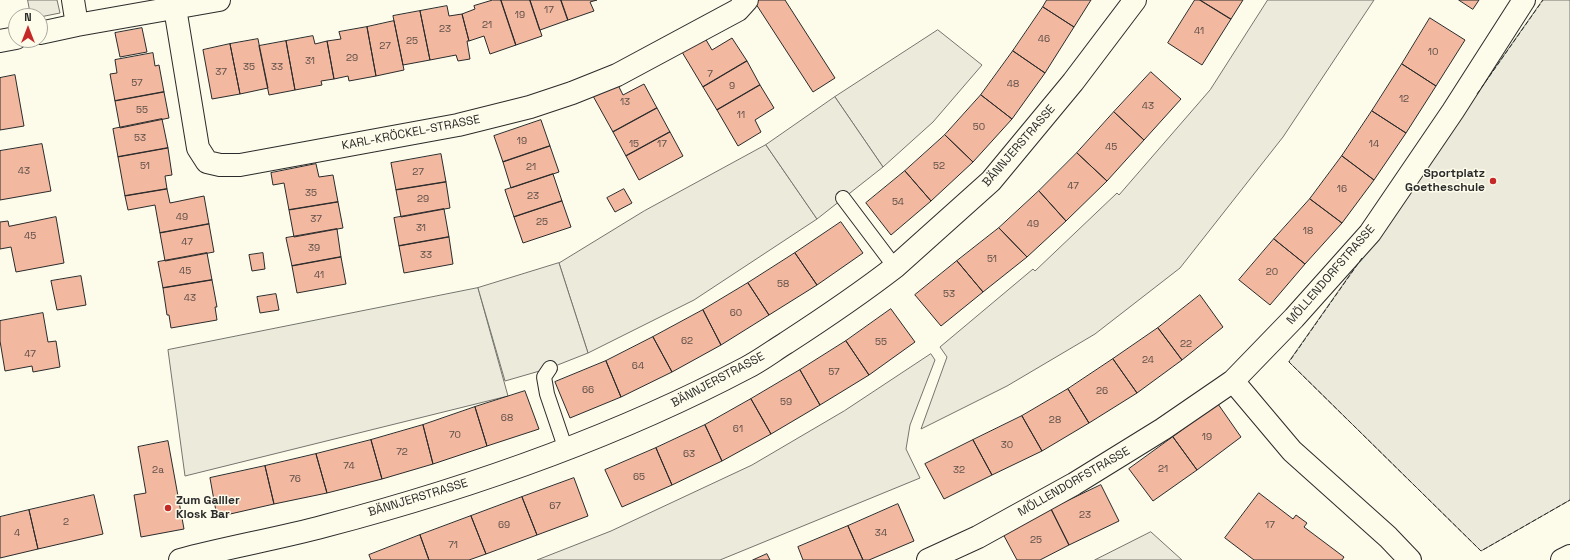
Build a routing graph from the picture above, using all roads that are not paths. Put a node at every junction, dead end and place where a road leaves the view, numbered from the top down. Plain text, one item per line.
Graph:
1 (73, 0) edge
2 (219, 0) edge
3 (747, 0) edge
4 (1135, 0) edge
5 (1524, 0) edge
6 (175, 8) junction
7 (77, 24) junction
8 (48, 31) edge
9 (844, 198) dead end
10 (895, 267) junction
11 (550, 368) dead end
12 (1233, 381) junction
13 (566, 450) junction
14 (1570, 556) edge
15 (180, 560) edge
16 (928, 560) edge
17 (1410, 560) edge
18 (1562, 560) edge

1 - 7 street
2 - 6 street
3 - 6 street, KARL-KRÖCKEL-STRASSE
4 - 10 street, BÄNNJERSTRASSE
5 - 12 street, MÖLLENDORFSTRASSE
6 - 7 street
7 - 8 street
9 - 10 lane
10 - 13 street, BÄNNJERSTRASSE
11 - 13 lane
12 - 16 street, MÖLLENDORFSTRASSE
12 - 17 street
13 - 15 street, BÄNNJERSTRASSE
14 - 18 street

